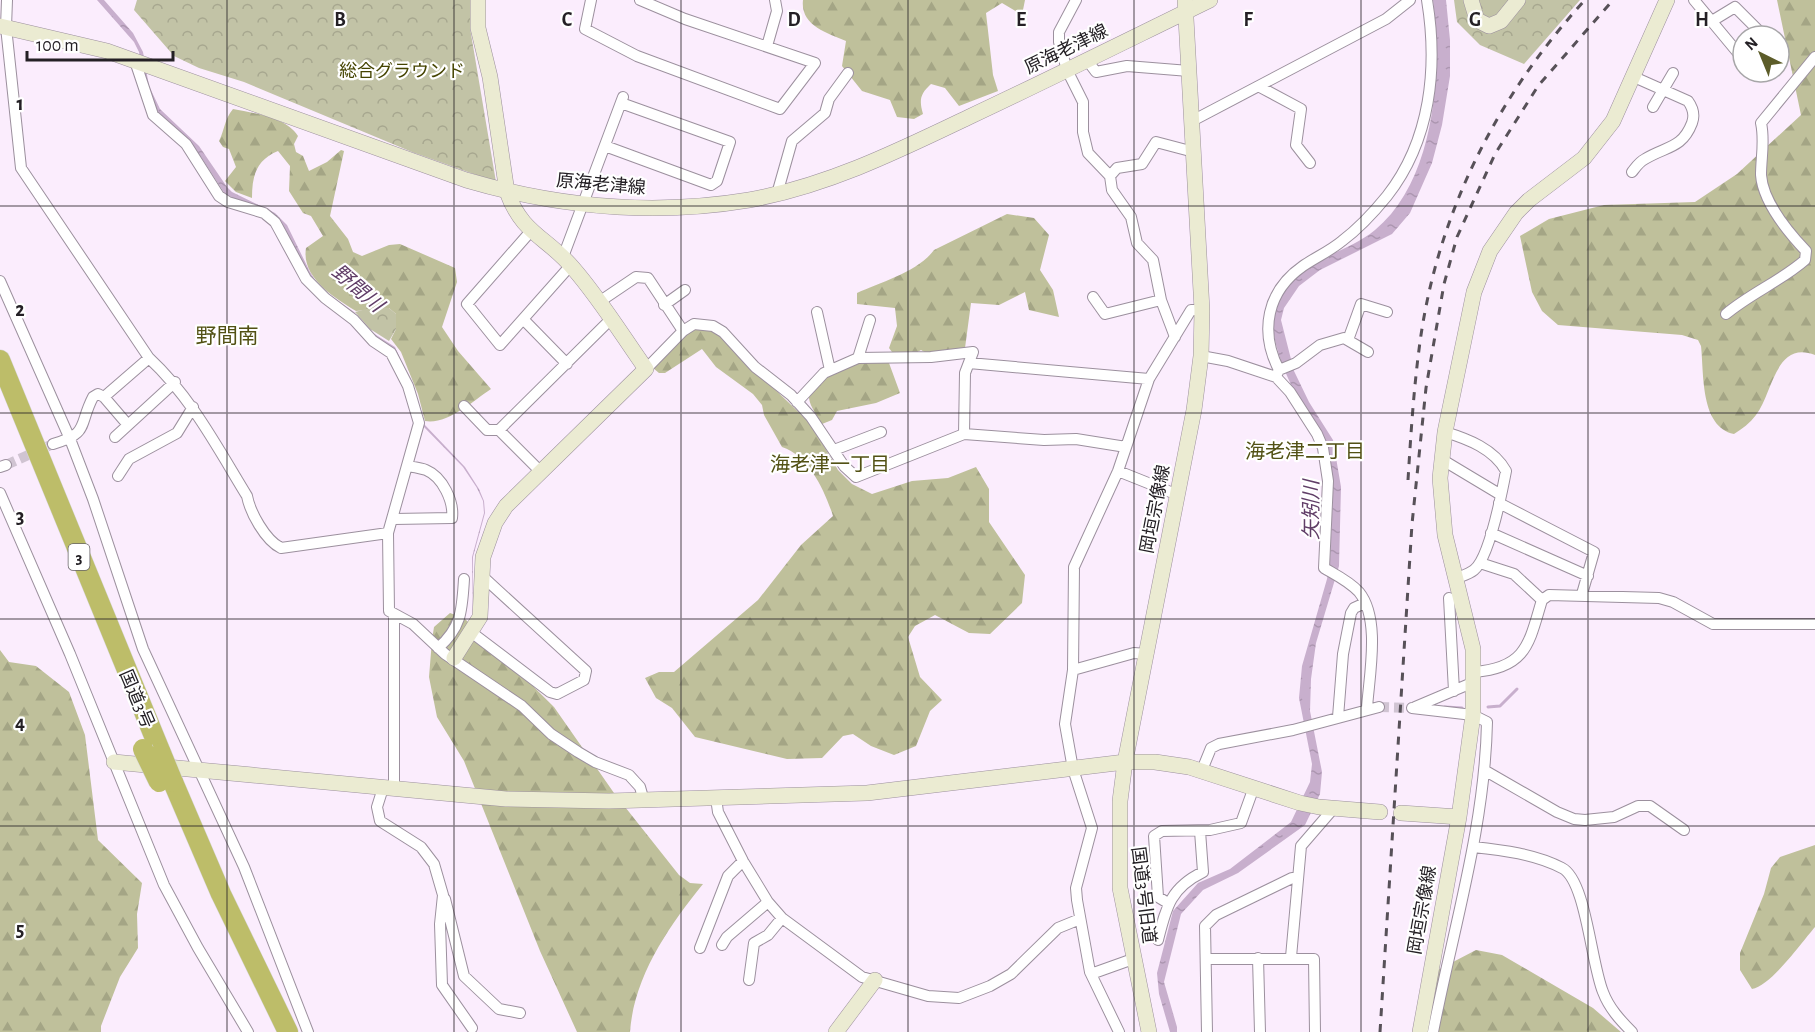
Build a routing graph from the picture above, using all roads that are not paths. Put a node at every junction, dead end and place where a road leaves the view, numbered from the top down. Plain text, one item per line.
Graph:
1 (7, 0) edge
2 (478, 0) edge
3 (591, 0) edge
4 (640, 0) edge
5 (775, 0) edge
6 (1076, 0) edge
7 (1210, 0) edge
8 (1410, 0) edge
9 (1427, 0) edge
10 (1471, 0) edge
11 (1518, 0) edge
12 (1666, 0) edge
13 (1694, 0) edge
14 (1185, 6) edge
15 (1712, 21) junction
16 (1752, 24) edge
17 (3, 27) edge
18 (767, 46) junction
19 (1731, 46) edge
20 (1815, 57) edge
21 (1087, 60) junction
22 (135, 61) junction
23 (1067, 70) junction
24 (1189, 71) junction
25 (848, 73) dead end
26 (1673, 73) dead end
27 (1634, 77) junction
28 (1260, 87) junction
29 (1663, 89) junction
30 (1653, 108) dead end
31 (1192, 121) junction
32 (605, 146) junction
33 (1194, 152) junction
34 (1310, 163) dead end
35 (1632, 172) dead end
36 (1110, 176) junction
37 (507, 192) junction
38 (777, 194) junction
39 (584, 205) junction
40 (531, 231) junction
41 (567, 261) junction
42 (0, 281) edge
43 (685, 290) dead end
44 (1093, 297) dead end
45 (1161, 300) junction
46 (599, 302) junction
47 (664, 305) junction
48 (1202, 310) junction
49 (817, 312) dead end
50 (1388, 312) dead end
51 (1726, 314) dead end
52 (610, 319) junction
53 (523, 320) junction
54 (870, 320) dead end
55 (683, 331) junction
56 (1175, 337) junction
57 (1348, 340) junction
58 (1368, 352) dead end
59 (1201, 356) junction
60 (149, 358) junction
61 (858, 358) junction
62 (0, 360) edge
63 (969, 363) junction
64 (567, 364) junction
65 (646, 369) junction
66 (830, 370) junction
67 (1277, 373) junction
68 (1149, 379) junction
69 (175, 382) junction
70 (0, 393) edge
71 (104, 398) junction
72 (797, 402) junction
73 (193, 406) junction
74 (464, 406) dead end
75 (128, 425) junction
76 (499, 430) junction
77 (881, 432) dead end
78 (1445, 432) junction
79 (964, 434) junction
80 (115, 437) dead end
81 (70, 439) junction
82 (53, 444) tunnel mouth
83 (1126, 447) junction
84 (834, 450) junction
85 (1441, 459) junction
86 (407, 466) junction
87 (540, 471) junction
88 (1118, 471) junction
89 (118, 476) dead end
90 (0, 493) edge
91 (1178, 495) junction
92 (1500, 499) junction
93 (394, 519) junction
94 (388, 533) junction
95 (1491, 533) junction
96 (1480, 563) junction
97 (482, 575) junction
98 (1588, 576) junction
99 (1456, 578) junction
100 (464, 579) dead end
101 (1582, 594) junction
102 (1449, 598) dead end
103 (1542, 600) junction
104 (1365, 603) junction
105 (394, 615) junction
106 (1815, 624) edge
107 (471, 632) junction
108 (438, 648) junction
109 (1473, 650) junction
110 (1454, 652) junction
111 (1146, 654) junction
112 (454, 658) junction
113 (1073, 670) junction
114 (1474, 677) junction
115 (1454, 691) junction
116 (1473, 715) junction
117 (1338, 717) junction
118 (152, 751) junction
119 (114, 762) junction
120 (1125, 762) junction
121 (1073, 769) junction
122 (1202, 770) junction
123 (1484, 770) junction
124 (201, 771) junction
125 (166, 782) junction
126 (388, 788) junction
127 (1254, 788) junction
128 (716, 798) junction
129 (644, 801) junction
130 (1326, 808) junction
131 (1380, 812) dead end
132 (1401, 813) dead end
133 (1459, 817) junction
134 (1684, 830) dead end
135 (1200, 831) junction
136 (1473, 846) junction
137 (743, 861) junction
138 (1298, 878) junction
139 (443, 895) junction
140 (768, 902) junction
141 (1168, 903) junction
142 (782, 918) junction
143 (1080, 919) junction
144 (1158, 940) dead end
145 (722, 945) dead end
146 (700, 948) dead end
147 (1291, 957) junction
148 (1258, 958) junction
149 (1133, 959) junction
150 (1206, 959) junction
151 (1091, 974) junction
152 (749, 980) dead end
153 (875, 980) junction
154 (520, 1013) dead end
155 (472, 1028) dead end
156 (248, 1032) edge
157 (273, 1032) edge
158 (288, 1032) edge
159 (308, 1032) edge
160 (836, 1032) edge
161 (1119, 1032) edge
162 (1149, 1032) edge
163 (1207, 1032) edge
164 (1260, 1032) edge
165 (1315, 1032) edge
166 (1420, 1032) edge
167 (1433, 1032) edge
168 (1632, 1032) edge

1 - 17 street
2 - 37 street
3 - 18 street
4 - 18 street
5 - 18 street
6 - 23 street
7 - 14 street, 原海老津線
8 - 28 street
9 - 67 street
10 - 11 street
12 - 27 street, 岡垣宗像線
13 - 15 street
14 - 21 street, 原海老津線
14 - 24 street, 岡垣宗像線
15 - 16 street
15 - 19 street
17 - 22 street, 原海老津線
17 - 60 street
20 - 51 street
21 - 23 street, 原海老津線
21 - 24 street
22 - 37 street, 原海老津線
22 - 86 street
23 - 36 street
23 - 38 street, 原海老津線
24 - 31 street, 岡垣宗像線
25 - 38 street
26 - 29 street
27 - 29 street
27 - 78 street, 岡垣宗像線
28 - 31 street
28 - 34 street
29 - 30 street
29 - 35 street
31 - 33 street, 岡垣宗像線
32 - 32 street
32 - 39 street
33 - 36 street
33 - 48 street, 岡垣宗像線
36 - 45 street
37 - 39 street, 原海老津線
37 - 40 street
38 - 39 street, 原海老津線
39 - 41 street
40 - 41 street
40 - 53 street
41 - 46 street
41 - 53 street
42 - 81 street
43 - 47 street
44 - 45 street
45 - 56 street
46 - 47 street
46 - 52 street
47 - 55 street
48 - 56 street
48 - 59 street, 岡垣宗像線
49 - 66 street
50 - 57 street
52 - 64 street
52 - 65 street
53 - 64 street
54 - 61 street
55 - 65 street
55 - 72 street
56 - 68 street
57 - 58 street
57 - 67 street
59 - 67 street
59 - 91 street, 岡垣宗像線
60 - 69 street
60 - 71 street
61 - 63 street
61 - 66 street
62 - 118 highway, 国道3号 / 3
63 - 68 street
63 - 79 street
64 - 76 street
65 - 87 street
66 - 72 street
67 - 104 street
68 - 83 street
69 - 73 street
69 - 75 street
70 - 118 highway, 国道3号 / 3
71 - 75 street
71 - 81 street
72 - 84 street
73 - 89 street
73 - 94 street
74 - 76 street
75 - 80 street
76 - 87 street
77 - 84 street
78 - 85 street, 岡垣宗像線
78 - 92 street
79 - 83 street
79 - 84 street
81 - 82 street
81 - 124 street
83 - 88 street
85 - 92 street
85 - 99 street, 岡垣宗像線
86 - 93 street
86 - 93 street
87 - 97 street
88 - 91 street
88 - 113 street
90 - 119 street
91 - 111 street, 岡垣宗像線
92 - 95 street
92 - 98 street
93 - 94 street
94 - 105 street
95 - 96 street
95 - 98 street
96 - 99 street
96 - 103 street
97 - 107 street
97 - 107 street
98 - 101 street
99 - 109 street, 岡垣宗像線
100 - 108 street
101 - 103 street
101 - 106 street
102 - 110 street
103 - 114 street
104 - 117 street
104 - 117 street
105 - 108 street
105 - 126 street
107 - 112 street
108 - 112 street
109 - 110 street
109 - 114 street, 岡垣宗像線
110 - 115 street
111 - 113 street
111 - 120 street, 岡垣宗像線
112 - 129 street
113 - 121 street
114 - 115 street
114 - 116 street, 岡垣宗像線
115 - 116 street
116 - 123 street
116 - 133 street, 岡垣宗像線
117 - 122 street
118 - 125 highway, 国道3号 / 3, bridge
119 - 124 street
119 - 156 street
120 - 121 street
120 - 122 street
120 - 149 street, 国道3号旧道
121 - 128 street
121 - 143 street
122 - 127 street
123 - 134 street
123 - 136 street
124 - 126 street
124 - 159 street
125 - 157 highway, 国道3号 / 3
125 - 158 highway, 国道3号 / 3
126 - 129 street
126 - 139 street
127 - 130 street
127 - 135 street
128 - 129 street
128 - 137 street
130 - 131 street
130 - 138 street
132 - 133 street
133 - 166 street, 岡垣宗像線
135 - 141 street
135 - 141 street
136 - 167 street
136 - 168 street
137 - 140 street
137 - 146 street
138 - 147 street
138 - 150 street
139 - 154 street
139 - 155 street
140 - 142 street
140 - 145 street
141 - 144 street
142 - 152 street
142 - 153 street
143 - 151 street
143 - 153 street
147 - 148 street
147 - 165 street
148 - 150 street
148 - 164 street
149 - 151 street
149 - 162 street, 国道3号旧道
150 - 163 street
151 - 161 street
153 - 160 street

